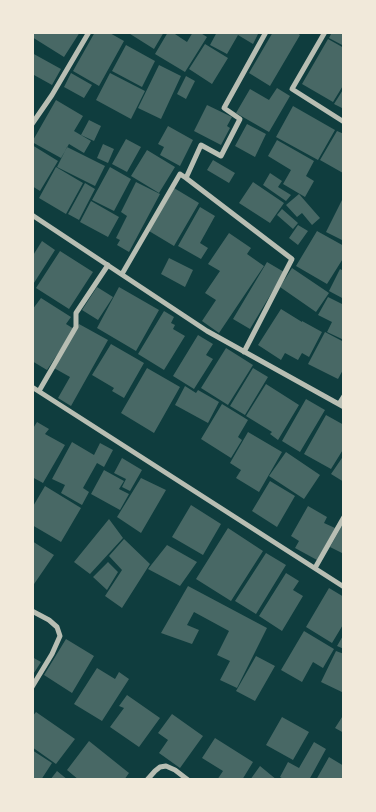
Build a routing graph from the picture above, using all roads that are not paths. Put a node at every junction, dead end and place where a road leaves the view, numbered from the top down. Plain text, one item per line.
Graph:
1 (89, 32) edge
2 (266, 32) edge
3 (325, 32) edge
4 (344, 122) edge
5 (32, 124) edge
6 (186, 178) junction
7 (32, 215) edge
8 (108, 265) junction
9 (122, 274) junction
10 (244, 352) junction
11 (32, 387) edge
12 (39, 391) junction
13 (344, 396) edge
14 (341, 406) edge
15 (344, 517) edge
16 (315, 568) junction
17 (344, 587) edge
18 (32, 611) edge
19 (32, 687) edge
20 (148, 780) edge
21 (188, 780) edge

1 - 5 street
2 - 6 street
3 - 4 street
6 - 9 street
6 - 10 street
7 - 8 street
8 - 9 street
8 - 12 street
9 - 10 street
10 - 14 street
11 - 12 street
12 - 16 street
13 - 14 street
15 - 16 street
16 - 17 street
18 - 19 street
20 - 21 street

